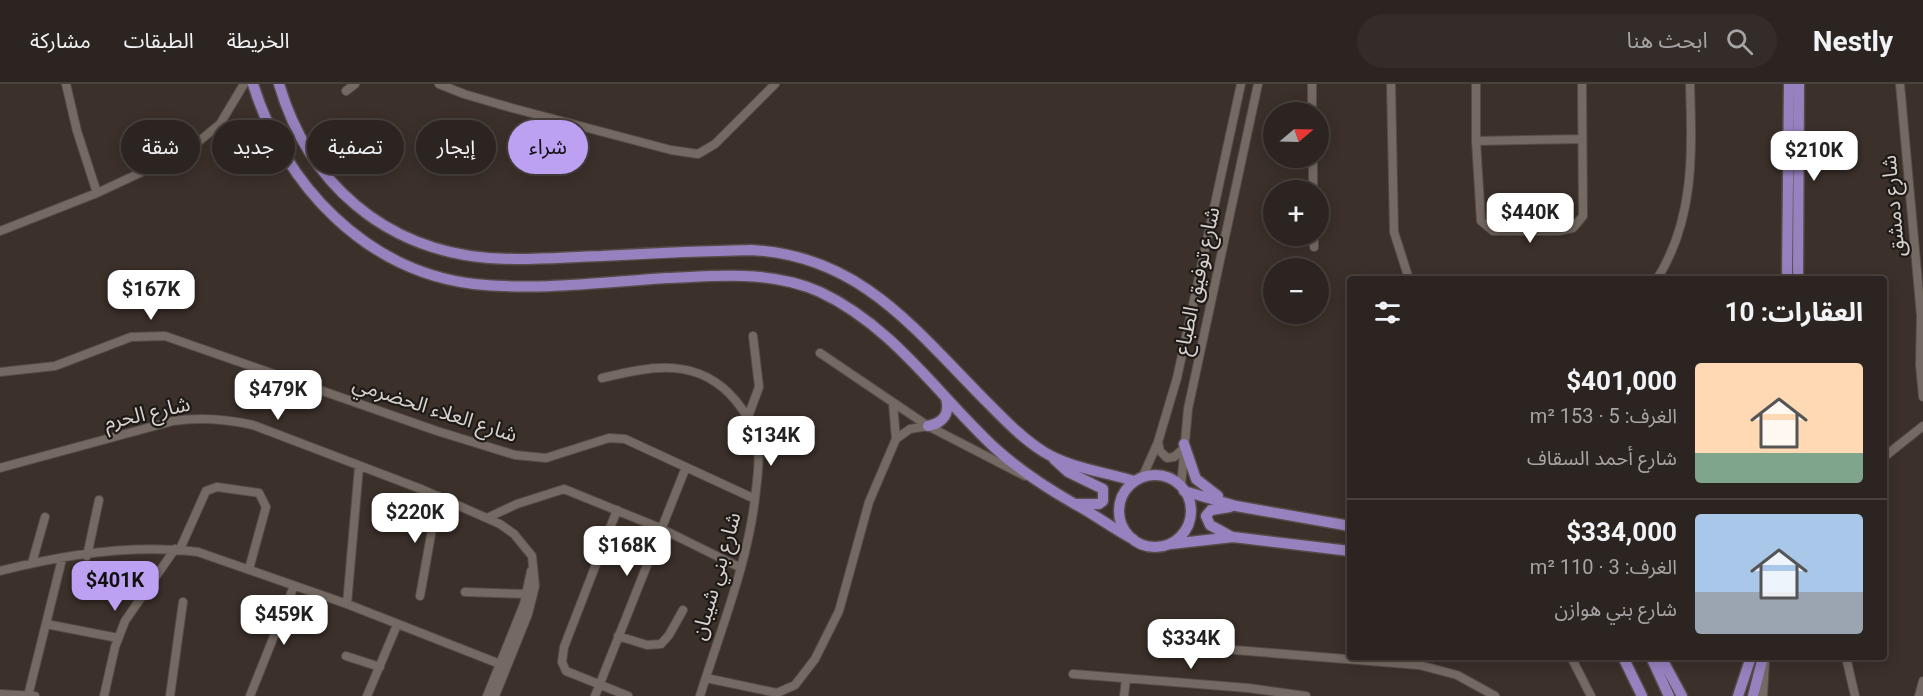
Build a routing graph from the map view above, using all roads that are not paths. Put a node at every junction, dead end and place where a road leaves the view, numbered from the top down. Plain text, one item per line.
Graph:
1 (66, 84) edge
2 (244, 84) edge
3 (253, 84) edge
4 (279, 84) edge
5 (355, 84) edge
6 (439, 84) edge
7 (775, 84) edge
8 (1241, 84) edge
9 (1258, 84) edge
10 (1312, 84) edge
11 (1391, 84) edge
12 (1476, 84) edge
13 (1582, 84) edge
14 (1690, 84) edge
15 (1789, 84) edge
16 (1799, 84) edge
17 (1900, 84) edge
18 (346, 91) dead end
19 (1312, 102) edge
20 (1582, 139) junction
21 (1476, 141) junction
22 (97, 193) junction
23 (0, 231) edge
24 (1408, 276) edge
25 (1659, 276) edge
26 (1787, 276) edge
27 (1798, 276) edge
28 (1922, 316) edge
29 (753, 336) dead end
30 (820, 353) dead end
31 (0, 372) edge
32 (602, 378) dead end
33 (946, 397) junction
34 (1923, 397) edge
35 (893, 404) junction
36 (748, 417) junction
37 (928, 426) junction
38 (1923, 426) edge
39 (896, 439) junction
40 (1158, 442) junction
41 (1183, 446) junction
42 (1887, 455) edge
43 (1052, 456) junction
44 (359, 467) junction
45 (686, 467) junction
46 (0, 469) edge
47 (1138, 480) junction
48 (1037, 481) junction
49 (1183, 489) junction
50 (438, 496) junction
51 (755, 499) junction
52 (99, 500) dead end
53 (1074, 503) junction
54 (1236, 506) junction
55 (617, 510) junction
56 (45, 517) dead end
57 (487, 518) junction
58 (1347, 525) edge
59 (660, 528) junction
60 (1233, 537) junction
61 (1133, 538) junction
62 (1164, 545) junction
63 (178, 549) junction
64 (528, 550) junction
65 (1347, 551) edge
66 (87, 555) junction
67 (62, 559) junction
68 (32, 562) junction
69 (741, 568) junction
70 (249, 569) junction
71 (0, 571) edge
72 (294, 586) junction
73 (465, 592) dead end
74 (527, 594) junction
75 (420, 596) dead end
76 (183, 602) dead end
77 (347, 604) junction
78 (683, 610) dead end
79 (46, 624) junction
80 (397, 625) junction
81 (618, 636) junction
82 (118, 638) junction
83 (1173, 645) dead end
84 (346, 656) dead end
85 (1347, 659) edge
86 (1358, 660) edge
87 (1573, 660) edge
88 (1624, 660) edge
89 (1652, 660) edge
90 (1664, 660) edge
91 (1750, 660) edge
92 (1763, 660) edge
93 (1764, 660) edge
94 (1847, 660) edge
95 (502, 665) junction
96 (380, 667) junction
97 (1073, 674) dead end
98 (706, 678) junction
99 (1126, 679) junction
100 (1923, 681) edge
101 (1853, 683) junction
102 (599, 684) junction
103 (1248, 692) edge
104 (0, 694) edge
105 (1493, 695) edge
106 (1738, 695) edge
107 (28, 696) edge
108 (35, 696) edge
109 (104, 696) edge
110 (170, 696) edge
111 (250, 696) edge
112 (367, 696) edge
113 (487, 696) edge
114 (495, 696) edge
115 (596, 696) edge
116 (628, 696) edge
117 (700, 696) edge
118 (1124, 696) edge
119 (1306, 696) edge
120 (1591, 696) edge
121 (1642, 696) edge
122 (1669, 696) edge
123 (1682, 696) edge
124 (1753, 696) edge
125 (1763, 696) edge
126 (1849, 696) edge
127 (1855, 696) edge
128 (1919, 696) edge

1 - 22 street
2 - 22 street
3 - 33 main road
4 - 43 main road
5 - 18 street
6 - 7 street
8 - 40 street, شارع توفيق الطباع
9 - 41 street, شارع توفيق الطباع
10 - 19 street
11 - 24 street
12 - 21 street
13 - 20 street
14 - 25 street
15 - 26 main road
16 - 27 main road
17 - 28 street, شارع دمشق
20 - 21 street
20 - 21 street
22 - 23 street
28 - 34 street, شارع دمشق
29 - 36 street
30 - 35 street
31 - 45 street, شارع العلاء الحضرمي
32 - 36 street, شارع بني شيبان
33 - 37 main road
33 - 48 main road
35 - 37 street
35 - 39 street
36 - 51 street, شارع بني شيبان
37 - 39 street
37 - 48 street
38 - 42 street
39 - 98 street
40 - 41 street
40 - 47 street, شارع توفيق الطباع
41 - 49 street, شارع توفيق الطباع
41 - 54 main road
43 - 47 main road
43 - 53 main road
44 - 46 street, شارع الحرم
44 - 50 street, شارع الحرم
44 - 77 street
45 - 51 street, شارع العلاء الحضرمي
45 - 59 street
47 - 49 main road
47 - 61 main road
48 - 53 main road
49 - 54 main road
49 - 62 main road
50 - 57 street, شارع الحرم
50 - 75 street
51 - 69 street, شارع بني شيبان
52 - 66 street
53 - 61 main road
54 - 58 main road
54 - 60 main road
55 - 57 street
55 - 59 street
55 - 102 street
56 - 68 street
57 - 64 street, شارع الحرم
59 - 69 street
59 - 81 street
60 - 62 main road
60 - 65 main road
61 - 62 main road
63 - 66 street
63 - 70 street
63 - 70 street
63 - 82 street
64 - 74 street
64 - 95 street
66 - 67 street
67 - 68 street
67 - 79 street
68 - 71 street
69 - 98 street, شارع بني شيبان
70 - 72 street
72 - 77 street
72 - 111 street
73 - 74 street
74 - 95 street
76 - 110 street
77 - 80 street
78 - 81 street
79 - 82 street
79 - 107 street
80 - 95 street
80 - 96 street
81 - 102 street
82 - 109 street
83 - 85 street
84 - 96 street
86 - 105 street
87 - 120 street
88 - 121 main road
89 - 122 main road
90 - 123 main road
91 - 106 main road
92 - 124 main road
93 - 125 street
94 - 101 street
95 - 113 street
95 - 114 street
96 - 112 street
97 - 99 street
98 - 117 street, شارع بني شيبان
99 - 103 street
99 - 118 street
100 - 128 street
101 - 126 street
101 - 127 street
102 - 115 street
102 - 116 street
103 - 119 street
104 - 107 street
107 - 108 street

